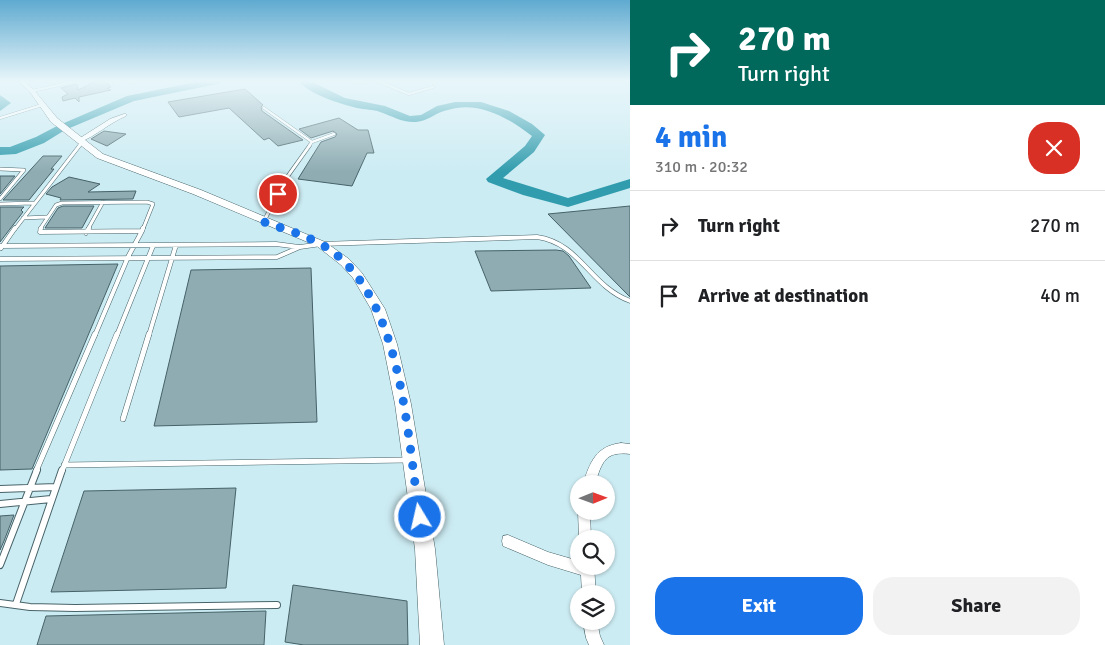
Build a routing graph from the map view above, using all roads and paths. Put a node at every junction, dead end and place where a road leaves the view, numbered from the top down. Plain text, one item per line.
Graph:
1 (22, 111) edge
2 (47, 111) edge
3 (268, 111) edge
4 (124, 115) dead end
5 (0, 118) edge
6 (334, 134) dead end
7 (77, 138) junction
8 (312, 142) junction
9 (0, 169) edge
10 (0, 199) edge
11 (103, 202) junction
12 (33, 203) junction
13 (0, 204) edge
14 (47, 217) junction
15 (23, 218) junction
16 (264, 222) junction
17 (142, 231) junction
18 (86, 233) junction
19 (321, 244) junction
20 (176, 245) junction
21 (134, 246) junction
22 (153, 246) junction
23 (1, 247) edge
24 (300, 247) junction
25 (128, 257) junction
26 (149, 257) junction
27 (172, 257) junction
28 (0, 259) edge
29 (630, 301) edge
30 (123, 419) dead end
31 (630, 449) edge
32 (411, 460) junction
33 (64, 465) junction
34 (593, 475) edge
35 (56, 487) junction
36 (29, 488) junction
37 (0, 489) edge
38 (52, 500) junction
39 (24, 502) junction
40 (0, 504) edge
41 (508, 541) dead end
42 (570, 564) edge
43 (0, 565) edge
44 (0, 603) edge
45 (16, 604) junction
46 (277, 606) dead end
47 (592, 630) edge
48 (432, 645) edge
49 (597, 645) edge

1 - 5 lane
2 - 7 street
3 - 8 lane
4 - 7 street
6 - 8 lane
7 - 12 lane
7 - 16 street
8 - 16 lane
9 - 10 lane
11 - 14 lane
11 - 17 lane
11 - 18 lane
12 - 13 lane
12 - 15 lane
14 - 15 lane
14 - 18 lane
15 - 23 lane
16 - 19 street
17 - 18 lane
17 - 21 lane
19 - 24 lane
19 - 29 lane
19 - 32 street
20 - 22 lane
20 - 24 lane
20 - 27 lane
21 - 22 lane
21 - 23 lane
21 - 25 lane
22 - 26 lane
24 - 27 lane
25 - 26 lane
25 - 28 lane
25 - 36 lane
26 - 27 lane
26 - 33 lane
27 - 30 lane
31 - 34 street
32 - 33 lane
32 - 48 street
33 - 35 lane
35 - 36 lane
35 - 38 lane
36 - 37 lane
36 - 39 lane
38 - 39 lane
38 - 45 lane
39 - 40 lane
39 - 43 lane
41 - 42 street
44 - 45 lane
45 - 46 lane
47 - 49 street

